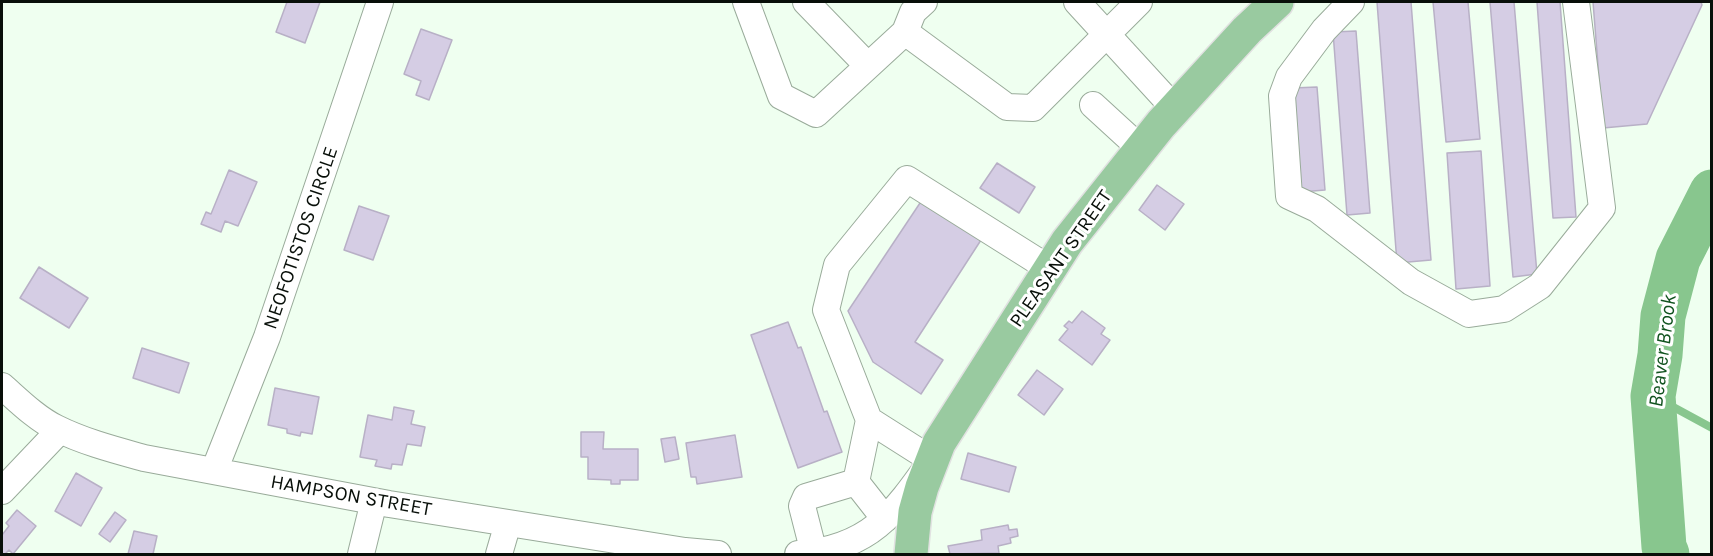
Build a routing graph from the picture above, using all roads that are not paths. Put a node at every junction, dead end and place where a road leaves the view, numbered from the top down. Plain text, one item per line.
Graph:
1 (380, 2) edge
2 (746, 2) edge
3 (806, 2) edge
4 (924, 2) edge
5 (1077, 2) edge
6 (1139, 2) edge
7 (1277, 2) edge
8 (1351, 2) edge
9 (1576, 2) edge
10 (905, 32) junction
11 (1107, 34) junction
12 (868, 66) junction
13 (1093, 105) dead end
14 (1175, 109) junction
15 (1141, 149) junction
16 (1050, 269) junction
17 (2, 386) edge
18 (868, 420) junction
19 (60, 430) junction
20 (932, 460) junction
21 (214, 471) junction
22 (856, 482) junction
23 (2, 491) edge
24 (374, 501) junction
25 (885, 519) junction
26 (508, 523) junction
27 (713, 554) edge
28 (806, 554) edge
29 (361, 555) edge
30 (499, 555) edge
31 (911, 555) edge

1 - 21 street, NEOFOTISTOS CIRCLE
2 - 12 street
3 - 12 street
4 - 10 street
5 - 11 street
6 - 11 street
7 - 14 main road, PLEASANT STREET
8 - 9 street
10 - 11 street
10 - 12 street
11 - 14 street
13 - 15 street
14 - 15 main road, PLEASANT STREET
15 - 16 main road, PLEASANT STREET
16 - 18 street
16 - 20 main road, PLEASANT STREET
17 - 19 street, HAMPSON STREET
18 - 20 street
18 - 22 street
19 - 21 street, HAMPSON STREET
19 - 23 street
20 - 25 street
20 - 31 main road, PLEASANT STREET
21 - 24 street, HAMPSON STREET
22 - 25 street
22 - 28 street
24 - 26 street, HAMPSON STREET
24 - 29 street
25 - 28 street
26 - 27 street, HAMPSON STREET
26 - 30 street

